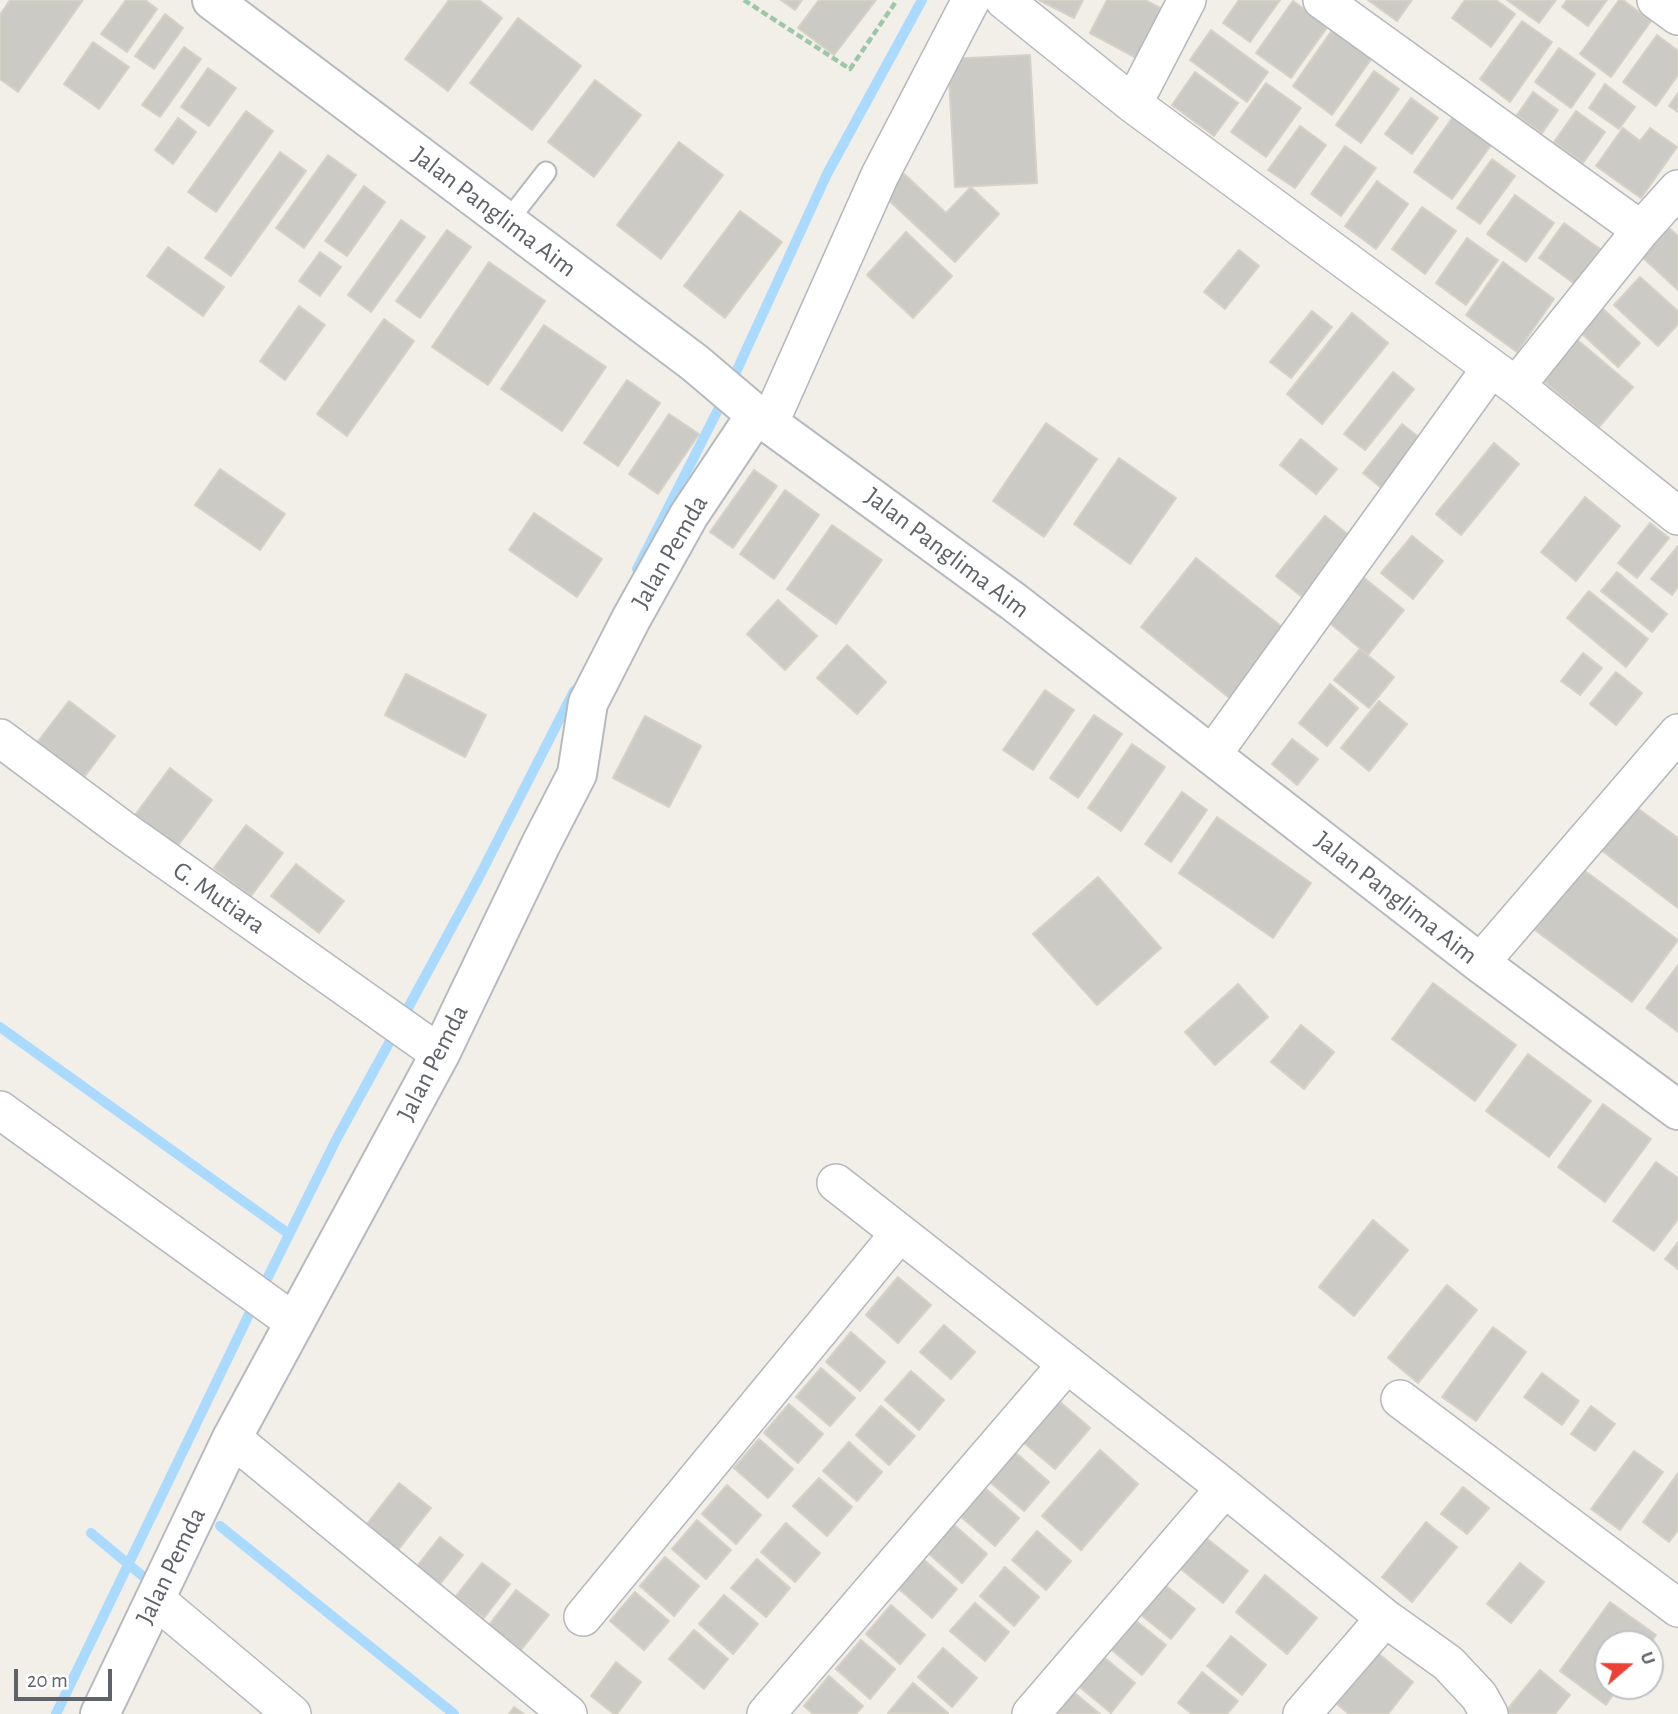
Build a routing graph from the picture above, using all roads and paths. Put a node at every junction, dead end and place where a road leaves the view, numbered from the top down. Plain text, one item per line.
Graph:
1 (212, 0) edge
2 (744, 0) edge
3 (897, 0) edge
4 (971, 0) edge
5 (1004, 0) edge
6 (1187, 0) edge
7 (1322, 0) edge
8 (1656, 0) edge
9 (1678, 16) edge
10 (1133, 104) junction
11 (546, 172) dead end
12 (1678, 189) edge
13 (507, 222) junction
14 (1641, 230) junction
15 (1503, 377) junction
16 (759, 414) junction
17 (1678, 516) edge
18 (1678, 733) edge
19 (0, 738) edge
20 (1212, 755) junction
21 (1480, 963) junction
22 (440, 1054) junction
23 (0, 1110) edge
24 (1678, 1110) edge
25 (836, 1182) dead end
26 (900, 1234) junction
27 (289, 1315) junction
28 (1067, 1364) junction
29 (1399, 1399) dead end
30 (232, 1438) junction
31 (1225, 1488) junction
32 (155, 1599) junction
33 (1678, 1608) edge
34 (583, 1617) dead end
35 (1385, 1618) junction
36 (100, 1714) edge
37 (292, 1714) edge
38 (568, 1714) edge
39 (766, 1714) edge
40 (1031, 1714) edge
41 (1303, 1714) edge
42 (1489, 1714) edge

1 - 13 street, Jalan Panglima Aim
2 - 3 path
4 - 16 street
5 - 10 street
6 - 10 street
7 - 14 street
8 - 9 street
10 - 15 street
11 - 13 lane
12 - 14 street
13 - 16 street, Jalan Panglima Aim
14 - 15 street
15 - 17 street
15 - 20 street
16 - 20 street, Jalan Panglima Aim
16 - 22 street, Jalan Pemda
18 - 21 street
19 - 22 street, G. Mutiara
20 - 21 street, Jalan Panglima Aim
21 - 24 street, Jalan Panglima Aim
22 - 27 street, Jalan Pemda
23 - 27 street
25 - 26 street
26 - 28 street
26 - 34 street
27 - 30 street, Jalan Pemda
28 - 31 street
28 - 39 street
29 - 33 street
30 - 32 street, Jalan Pemda
30 - 38 street
31 - 35 street
31 - 40 street
32 - 36 street, Jalan Pemda
32 - 37 street
35 - 41 street
35 - 42 street

